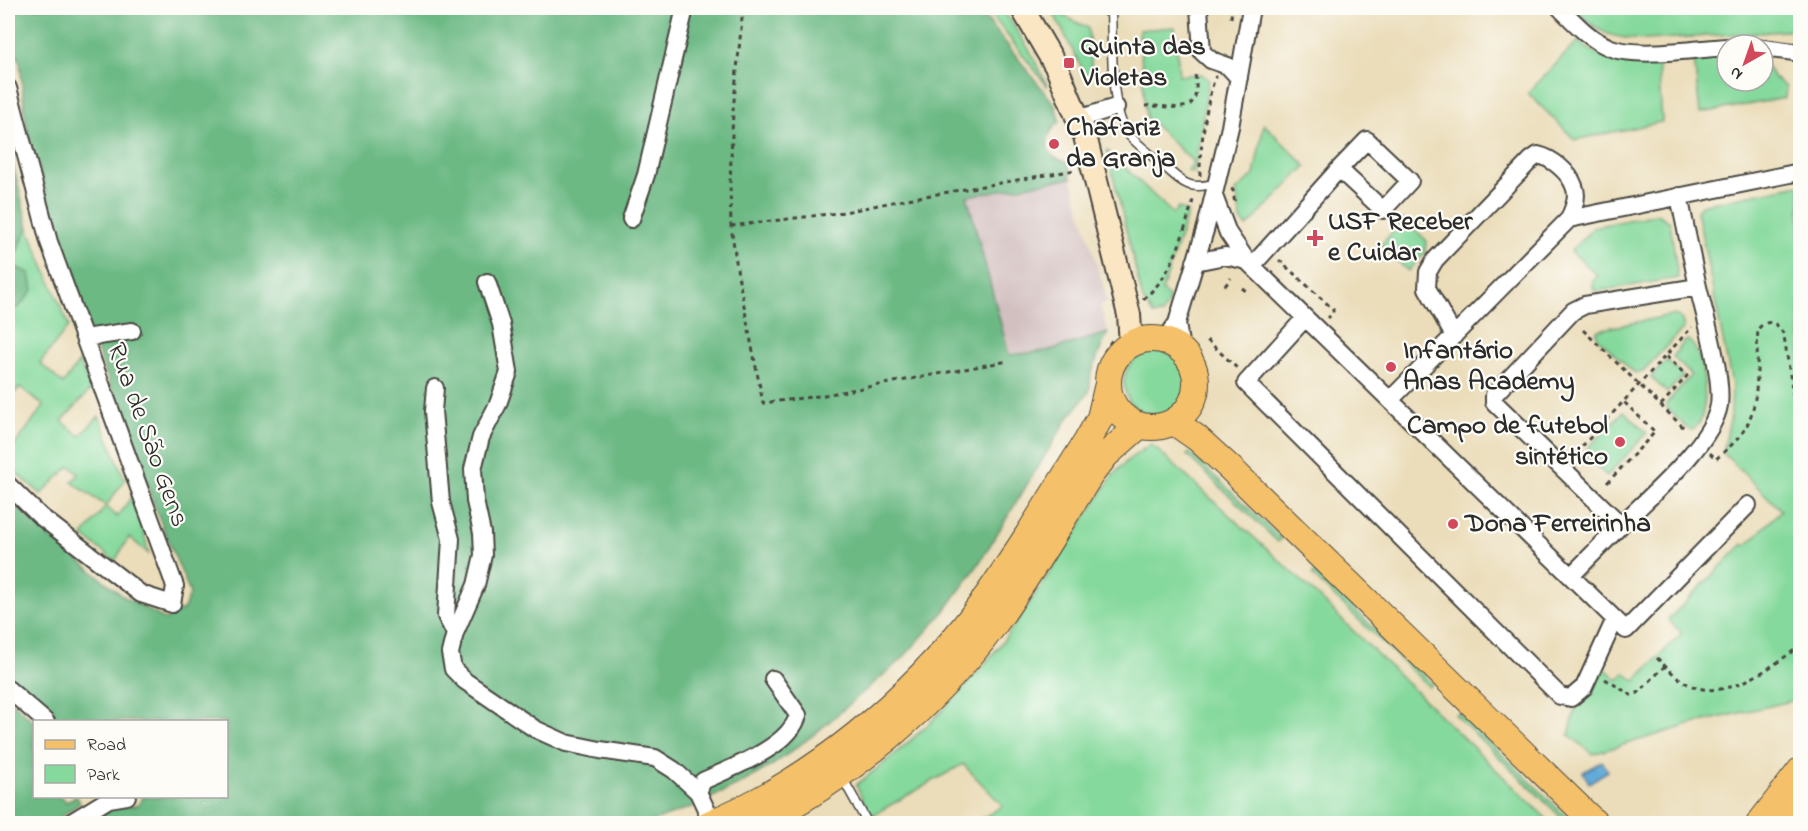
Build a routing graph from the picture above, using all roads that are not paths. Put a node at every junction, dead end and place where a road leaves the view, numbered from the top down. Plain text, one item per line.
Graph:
1 (685, 8) edge
2 (1022, 8) edge
3 (1099, 8) edge
4 (1199, 8) edge
5 (1251, 8) edge
6 (1560, 8) edge
7 (1715, 48) edge
8 (1775, 50) edge
9 (1794, 52) dead end
10 (1239, 78) junction
11 (8, 88) edge
12 (1116, 107) junction
13 (1078, 119) junction
14 (1339, 169) dead end
15 (1800, 172) edge
16 (1220, 189) junction
17 (1679, 196) junction
18 (632, 219) dead end
19 (1569, 219) junction
20 (1195, 262) junction
21 (1249, 264) junction
22 (487, 282) dead end
23 (1698, 287) junction
24 (1305, 318) junction
25 (132, 331) dead end
26 (1454, 336) junction
27 (85, 338) junction
28 (1160, 339) junction
29 (435, 388) dead end
30 (1107, 388) junction
31 (1390, 400) junction
32 (1180, 418) junction
33 (1139, 426) junction
34 (8, 485) edge
35 (1748, 505) dead end
36 (1621, 525) junction
37 (1571, 576) junction
38 (1621, 624) junction
39 (455, 633) junction
40 (773, 678) dead end
41 (8, 689) edge
42 (44, 720) edge
43 (1800, 771) edge
44 (840, 774) junction
45 (698, 792) junction
46 (115, 798) edge
47 (1800, 802) edge
48 (709, 819) edge
49 (68, 824) edge
50 (758, 824) edge
51 (868, 824) edge
52 (1596, 824) edge
53 (1759, 824) edge
54 (1783, 824) edge

1 - 18 street
2 - 13 main road
3 - 12 lane
4 - 10 street
5 - 10 street
6 - 7 street
8 - 9 street
10 - 16 street
11 - 27 street, Rua de São Gens
12 - 13 street
12 - 16 lane
13 - 28 main road
14 - 21 street
15 - 17 street
16 - 20 street
16 - 21 street
17 - 19 street
17 - 23 street
19 - 26 street
19 - 26 street
20 - 21 street
20 - 28 street
21 - 24 street
22 - 39 street
23 - 36 street
23 - 36 street
24 - 31 street
24 - 38 street
25 - 27 street
26 - 31 street
27 - 34 street, Rua de São Gens
28 - 30 main road
28 - 32 main road
29 - 39 street
30 - 33 main road
30 - 48 main road
31 - 37 street
32 - 33 main road
32 - 52 main road
33 - 44 main road
35 - 38 street
36 - 37 street
37 - 38 street
39 - 45 street
40 - 45 street
41 - 42 street
43 - 53 main road
44 - 50 main road
44 - 51 lane
45 - 48 street
46 - 49 street
47 - 54 main road

